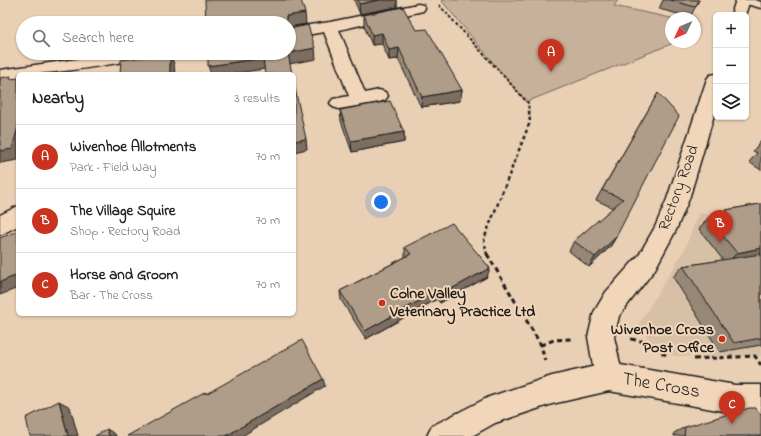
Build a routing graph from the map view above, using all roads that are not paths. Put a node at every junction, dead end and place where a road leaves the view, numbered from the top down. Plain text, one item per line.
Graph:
1 (743, 0) edge
2 (761, 5) edge
3 (418, 8) dead end
4 (739, 12) edge
5 (330, 26) junction
6 (296, 31) edge
7 (122, 60) edge
8 (94, 68) edge
9 (40, 72) edge
10 (16, 74) edge
11 (0, 75) edge
12 (714, 84) edge
13 (379, 96) dead end
14 (359, 99) junction
15 (338, 103) dead end
16 (16, 216) edge
17 (0, 226) edge
18 (609, 377) junction
19 (761, 399) edge
20 (442, 436) edge

1 - 2 lane
1 - 4 street
3 - 5 street
5 - 6 street
5 - 14 street
7 - 8 street
8 - 9 street
10 - 11 street
12 - 18 street, Rectory Road
13 - 14 street
14 - 15 street
16 - 17 street
18 - 19 street, The Cross
18 - 20 street

